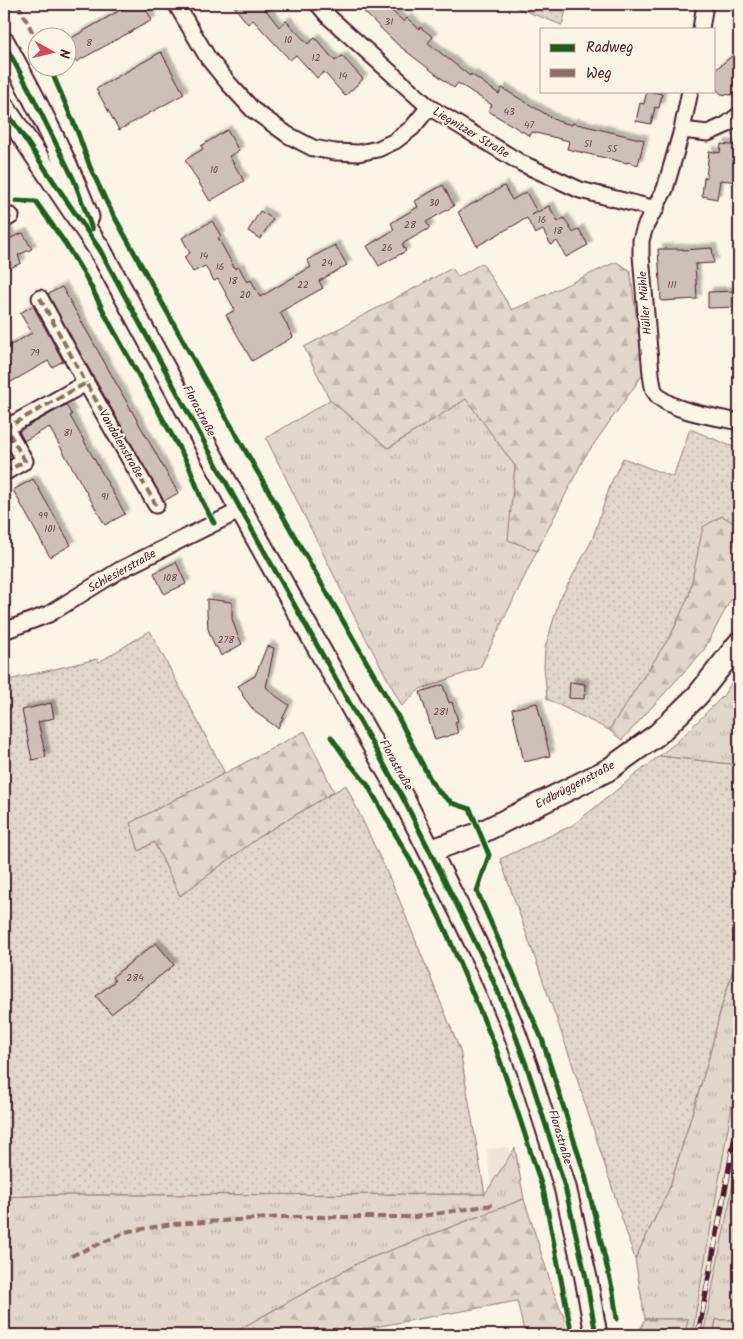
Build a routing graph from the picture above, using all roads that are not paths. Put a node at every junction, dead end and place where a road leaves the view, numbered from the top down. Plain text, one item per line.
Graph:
1 (176, 4) edge
2 (318, 4) edge
3 (705, 4) edge
4 (701, 28) edge
5 (4, 43) edge
6 (690, 92) edge
7 (429, 107) junction
8 (4, 108) edge
9 (739, 115) edge
10 (682, 130) junction
11 (656, 209) junction
12 (100, 250) junction
13 (40, 298) dead end
14 (86, 382) junction
15 (739, 422) edge
16 (5, 429) edge
17 (4, 472) edge
18 (156, 505) dead end
19 (241, 510) junction
20 (4, 632) edge
21 (739, 643) edge
22 (430, 851) junction
23 (596, 1329) edge

1 - 7 street
2 - 7 street, Liegnitzer Straße
3 - 4 street
5 - 12 main road, Florastraße
6 - 10 street, Hüller Mühle
7 - 11 street, Liegnitzer Straße
8 - 12 main road, Florastraße
9 - 10 street
10 - 11 street, Hüller Mühle
11 - 15 street, Hüller Mühle
12 - 19 main road, Florastraße
13 - 14 street, Vandalenstraße
14 - 16 street
14 - 18 street, Vandalenstraße
16 - 17 street
19 - 20 street, Schlesierstraße
19 - 22 main road, Florastraße
21 - 22 main road, Erdbrüggenstraße
22 - 23 main road, Florastraße

